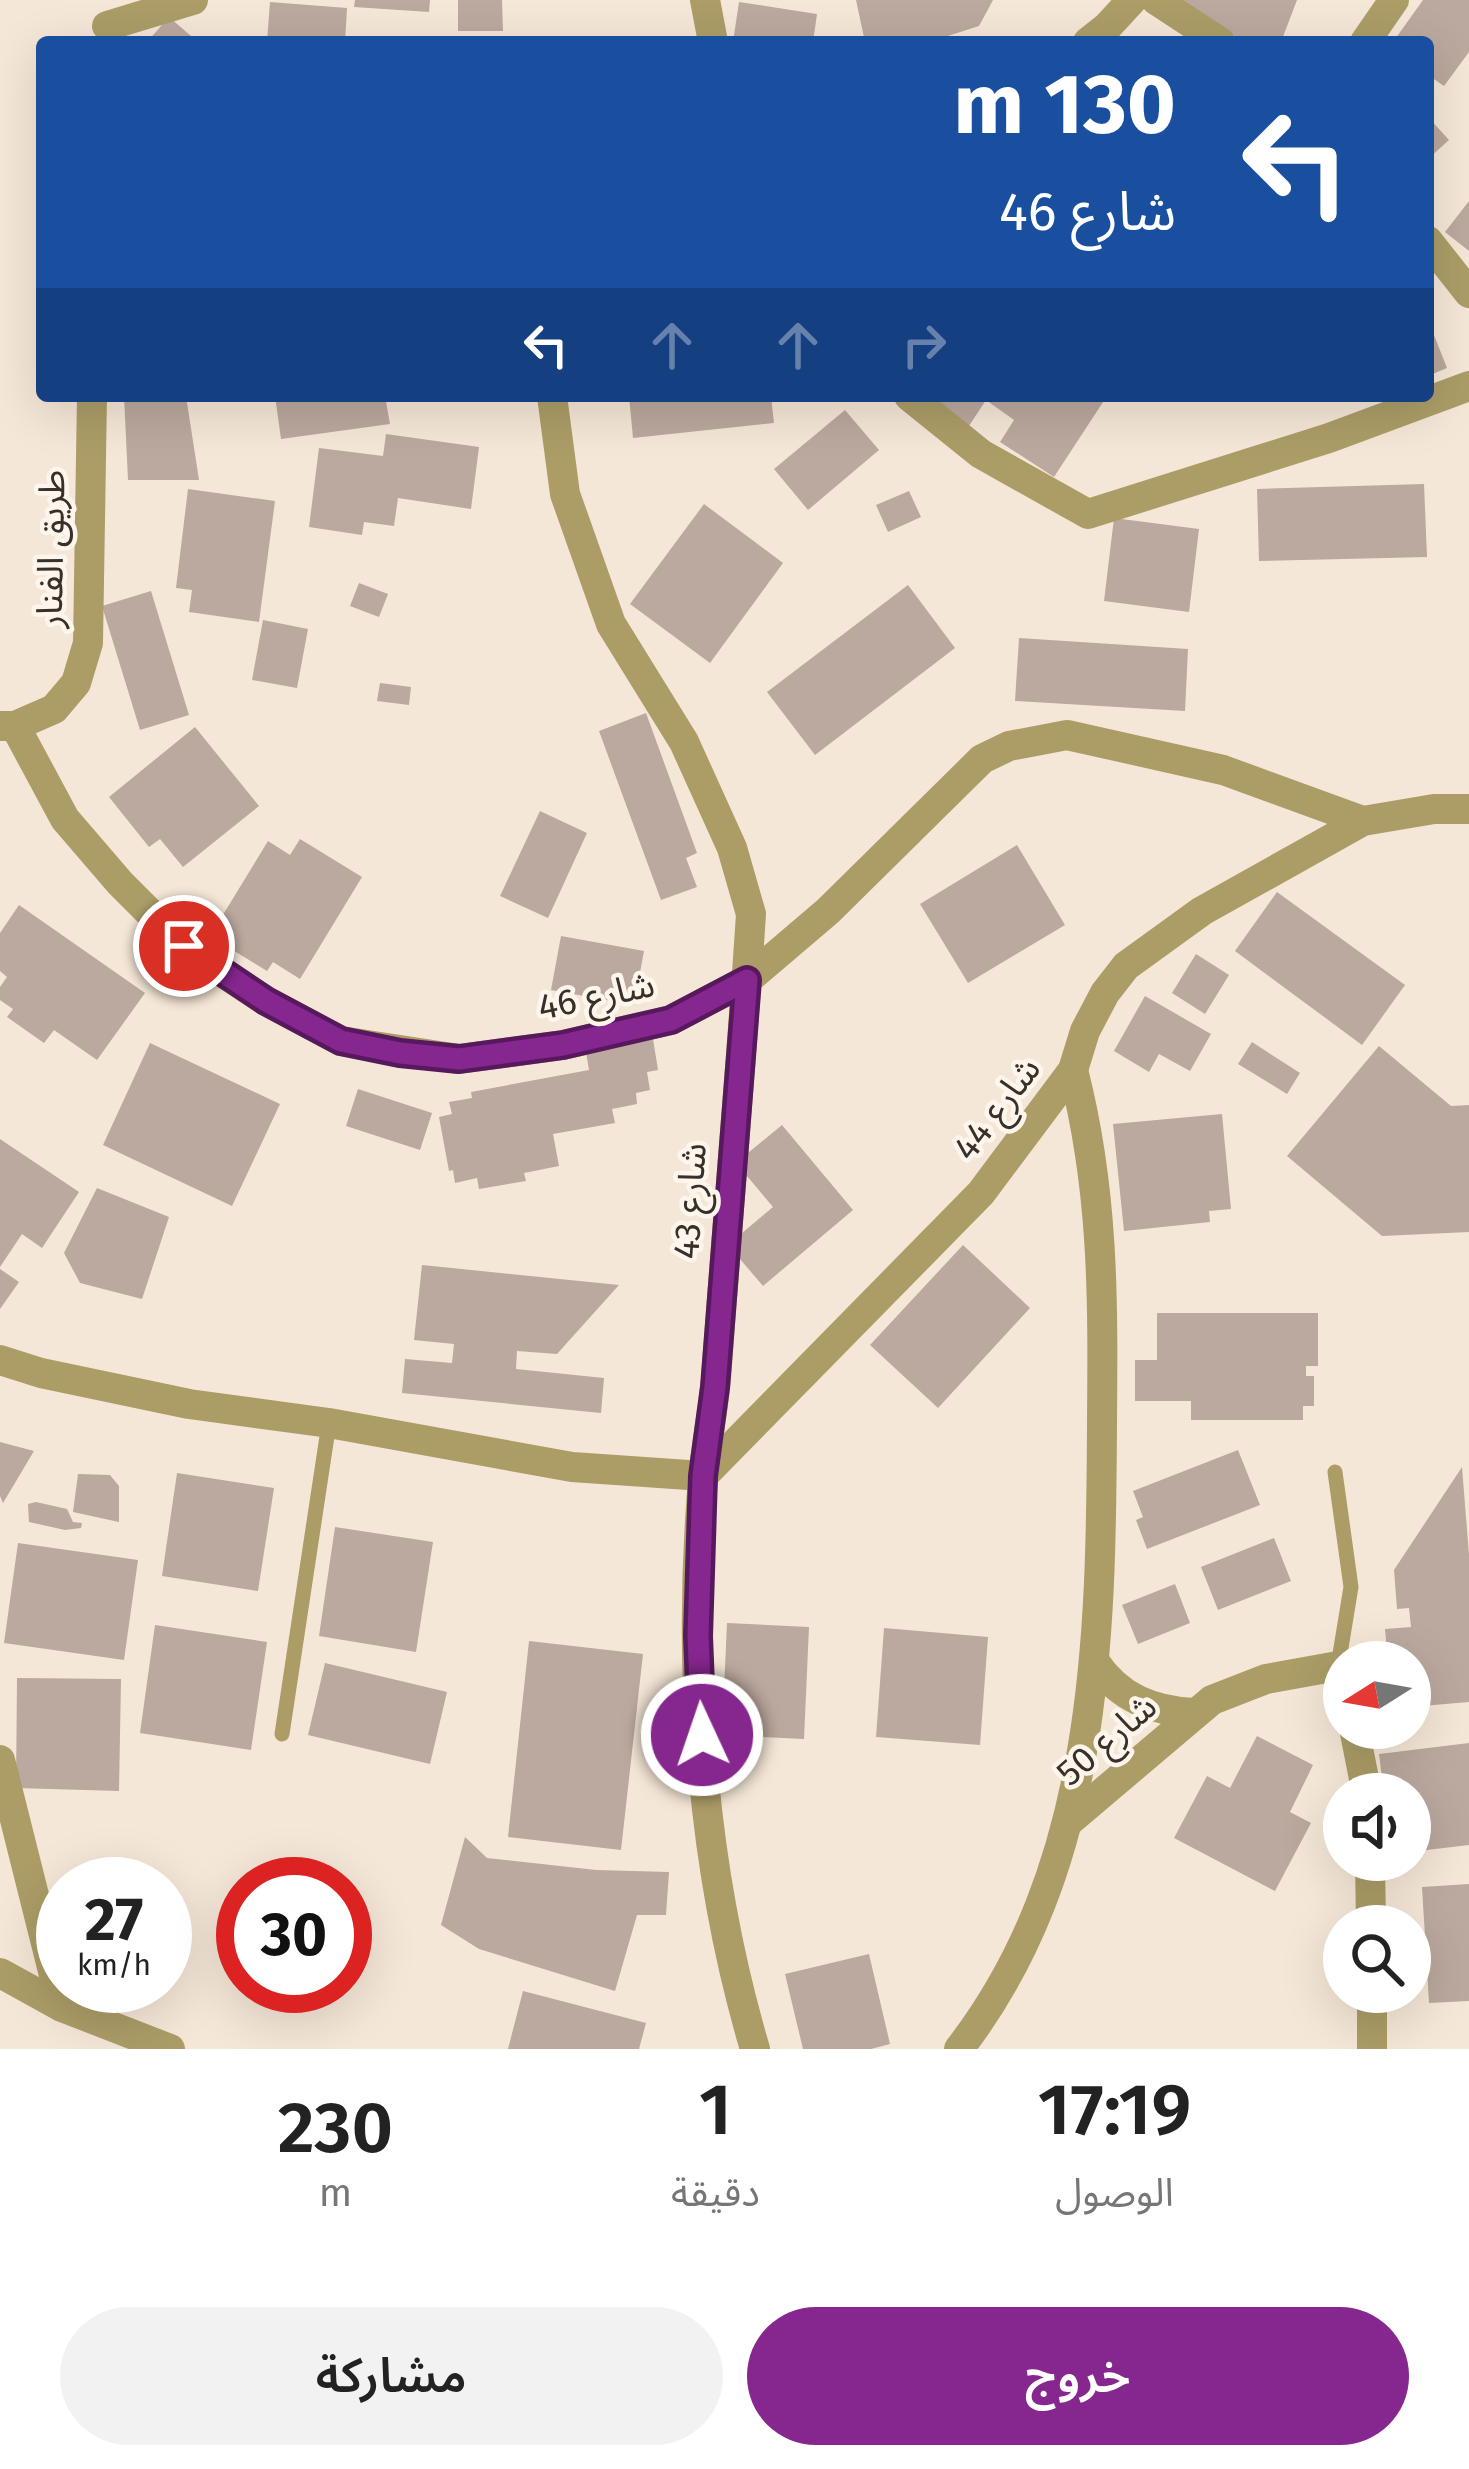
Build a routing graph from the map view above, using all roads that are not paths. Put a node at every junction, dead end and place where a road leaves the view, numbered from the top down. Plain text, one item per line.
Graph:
1 (193, 0) edge
2 (705, 0) edge
3 (1132, 0) edge
4 (1156, 0) edge
5 (1394, 0) edge
6 (107, 22) edge
7 (712, 36) edge
8 (1096, 36) edge
9 (1211, 36) edge
10 (1369, 36) edge
11 (1434, 249) edge
12 (1469, 293) edge
13 (1469, 386) edge
14 (1434, 399) edge
15 (92, 402) edge
16 (553, 402) edge
17 (916, 402) edge
18 (1426, 402) edge
19 (8, 726) edge
20 (1469, 790) edge
21 (1435, 809) junction
22 (1469, 809) edge
23 (1363, 821) junction
24 (747, 980) junction
25 (1073, 1070) junction
26 (0, 1360) edge
27 (329, 1423) junction
28 (1335, 1472) dead end
29 (703, 1476) junction
30 (1345, 1641) edge
31 (1095, 1662) junction
32 (1323, 1681) edge
33 (1194, 1713) junction
34 (282, 1734) dead end
35 (0, 1760) edge
36 (1068, 1822) junction
37 (36, 1903) edge
38 (0, 1973) edge
39 (36, 1993) edge
40 (77, 2013) edge
41 (1370, 2013) edge
42 (1368, 2045) edge
43 (170, 2049) edge
44 (755, 2049) edge
45 (959, 2049) edge

1 - 6 street
2 - 7 street
3 - 8 street
4 - 9 street
5 - 10 street
11 - 12 street
13 - 14 street
15 - 19 street, طريق الفنار
16 - 24 street, شارع 43
17 - 18 street
19 - 24 street, شارع 46
20 - 21 street, شارع 44
21 - 22 street, شارع 44
21 - 23 street, شارع 44
23 - 24 street, شارع 46
23 - 25 street, شارع 44
24 - 29 street, شارع 43
25 - 29 street, شارع 44
25 - 31 street
26 - 27 street
27 - 29 street
27 - 34 lane
28 - 30 lane
29 - 44 street, شارع 43
31 - 33 street, شارع 50
31 - 36 street
32 - 33 street, شارع 50
33 - 36 street, شارع 50
35 - 37 street
36 - 45 street
38 - 39 street
40 - 43 street
41 - 42 street

